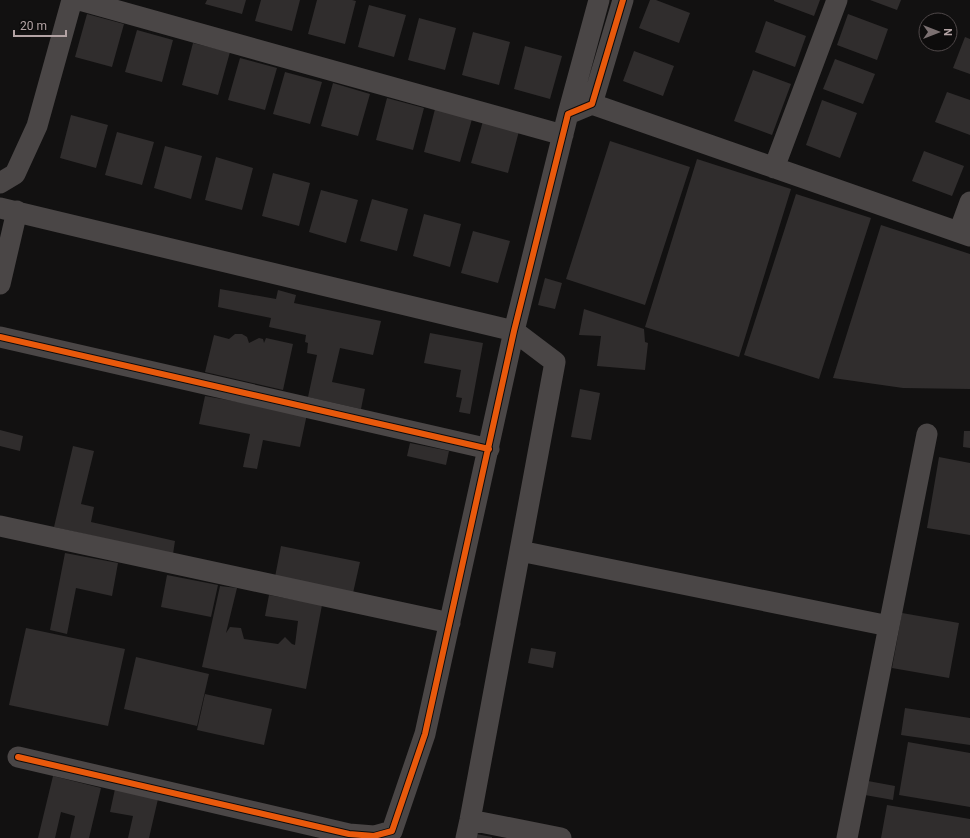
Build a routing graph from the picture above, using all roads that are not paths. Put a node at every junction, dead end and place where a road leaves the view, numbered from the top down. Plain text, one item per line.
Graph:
1 (72, 0) edge
2 (79, 0) edge
3 (599, 0) edge
4 (623, 0) edge
5 (837, 0) edge
6 (592, 104) junction
7 (568, 114) junction
8 (563, 136) junction
9 (774, 168) junction
10 (0, 184) edge
11 (970, 202) edge
12 (8, 210) edge
13 (965, 234) edge
14 (0, 284) edge
15 (514, 331) junction
16 (0, 337) edge
17 (927, 434) dead end
18 (489, 449) junction
19 (0, 526) edge
20 (520, 552) junction
21 (450, 624) junction
22 (889, 626) junction
23 (18, 757) dead end
24 (468, 829) edge
25 (561, 838) edge
26 (847, 838) edge

1 - 10 street
2 - 8 street
3 - 7 street
4 - 6 street
5 - 9 street
6 - 7 street
6 - 9 street
7 - 8 street
8 - 15 street
9 - 13 street
11 - 13 street
12 - 14 street
12 - 15 street
15 - 18 street
15 - 20 street
16 - 18 street
17 - 22 street
18 - 21 street
19 - 21 street
20 - 22 street
20 - 24 street
21 - 23 street
22 - 26 street
24 - 25 street

